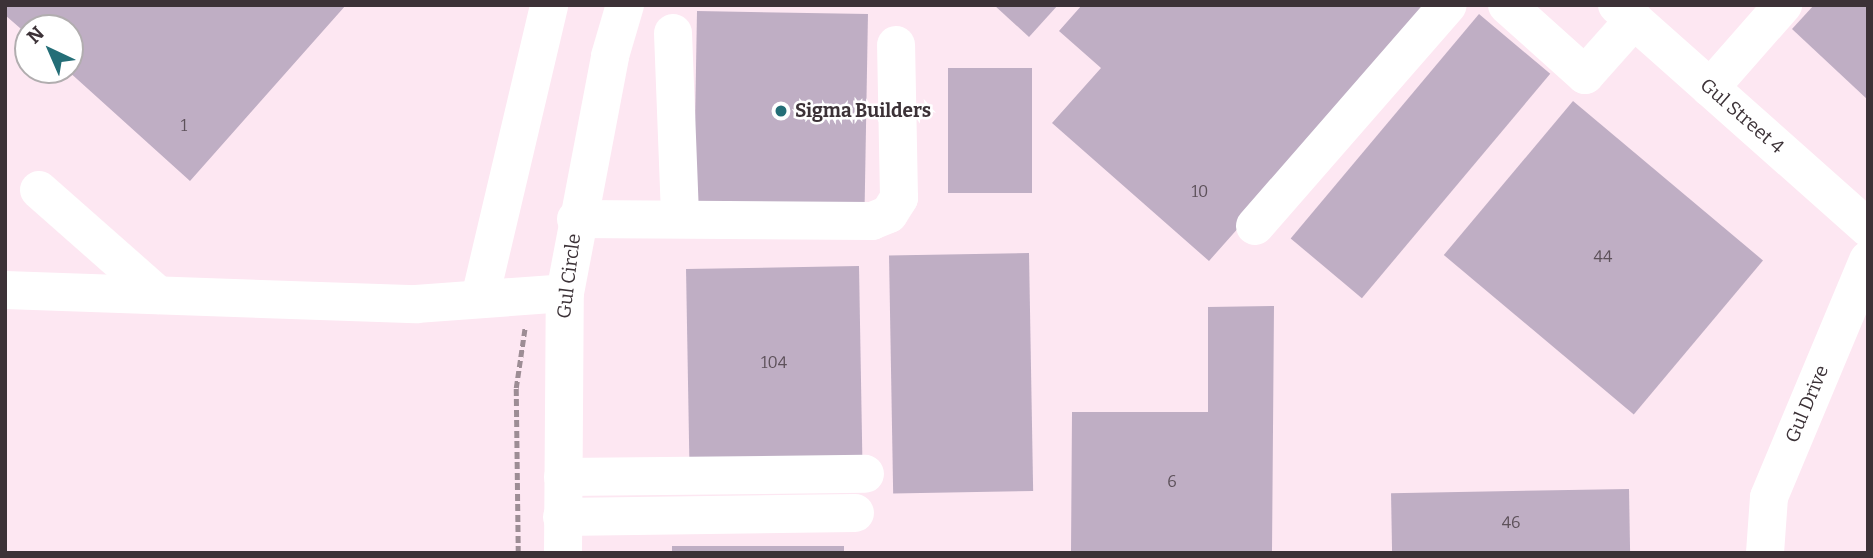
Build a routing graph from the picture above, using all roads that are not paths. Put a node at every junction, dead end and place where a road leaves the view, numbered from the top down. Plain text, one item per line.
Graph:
1 (549, 5) edge
2 (625, 5) edge
3 (1448, 5) edge
4 (1507, 5) edge
5 (1783, 5) edge
6 (1625, 13) edge
7 (673, 33) dead end
8 (896, 45) dead end
9 (1710, 88) junction
10 (38, 190) dead end
11 (576, 219) junction
12 (680, 219) junction
13 (1255, 226) dead end
14 (1868, 228) edge
15 (1868, 260) edge
16 (5, 290) edge
17 (565, 293) junction
18 (158, 295) junction
19 (480, 298) junction
20 (865, 474) dead end
21 (563, 477) junction
22 (855, 513) dead end
23 (563, 535) edge
24 (1765, 553) edge

1 - 19 street
2 - 11 street, Gul Circle
3 - 13 street
4 - 6 street
5 - 9 street
6 - 9 street, Gul Street 4
7 - 12 street
8 - 12 street
9 - 14 street, Gul Street 4
10 - 18 street
11 - 12 street
11 - 17 street, Gul Circle
15 - 24 street, Gul Drive
16 - 18 street
17 - 19 street
17 - 21 street, Gul Circle
18 - 19 street
20 - 21 street
21 - 23 street, Gul Circle
22 - 23 street

